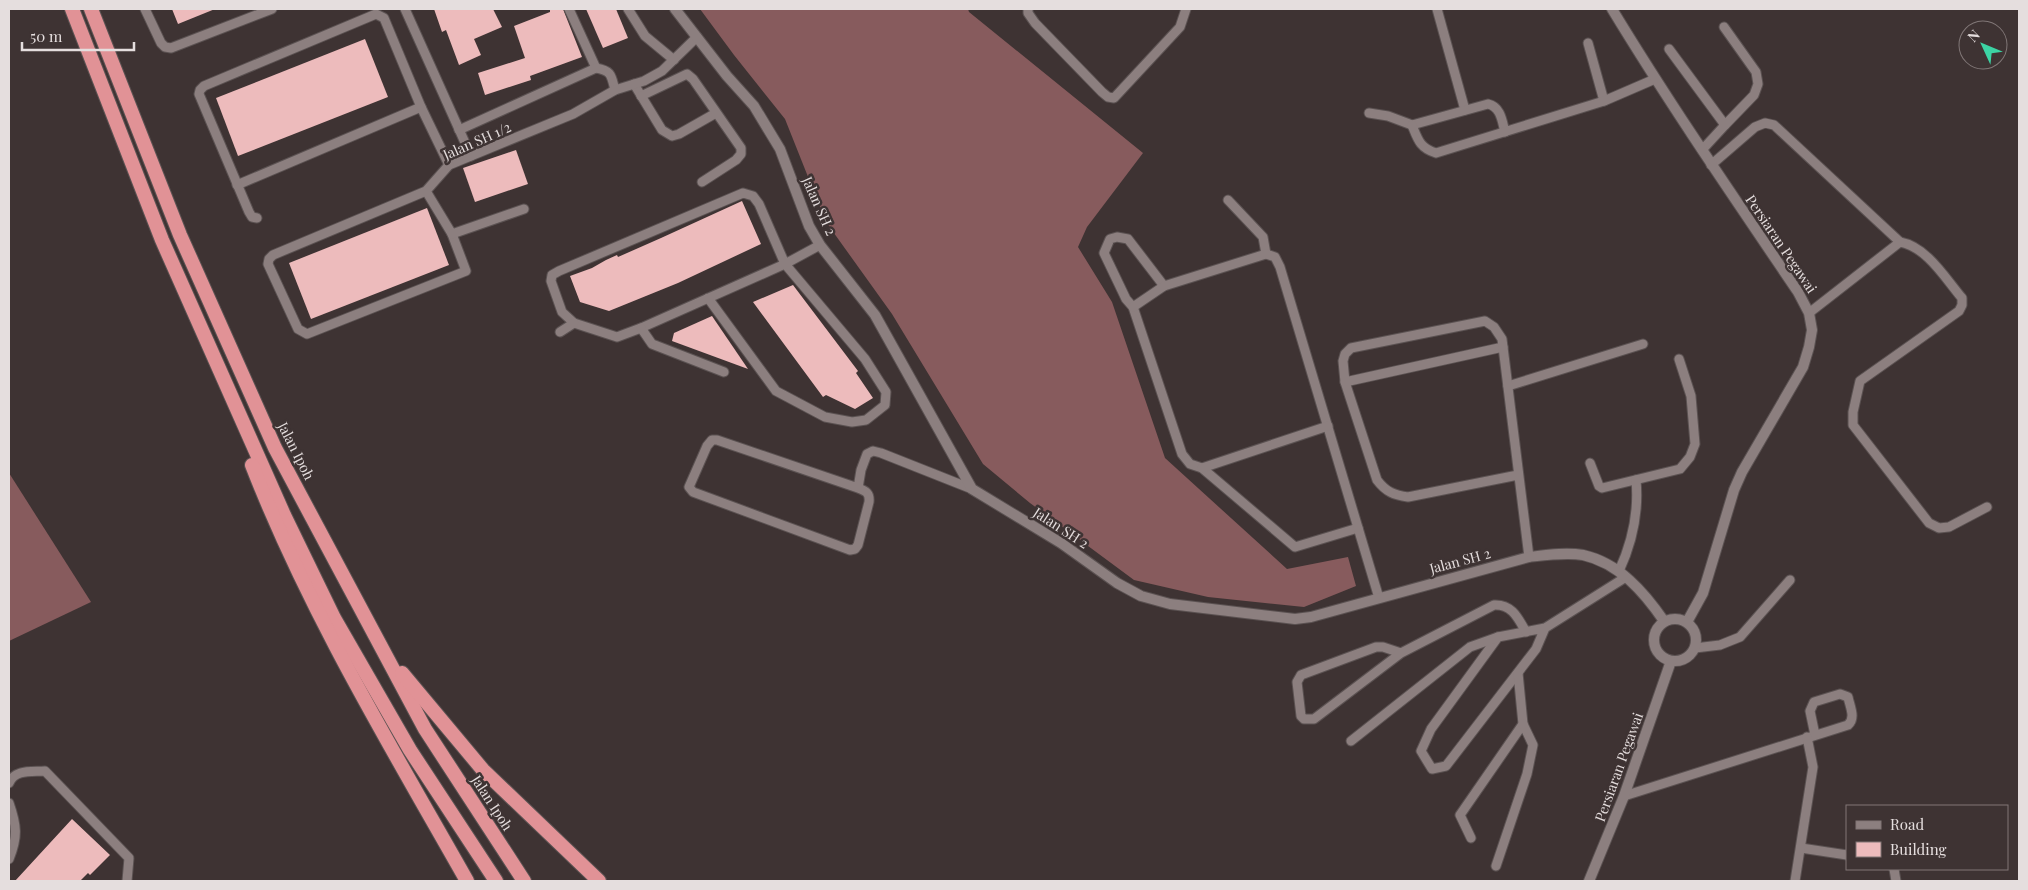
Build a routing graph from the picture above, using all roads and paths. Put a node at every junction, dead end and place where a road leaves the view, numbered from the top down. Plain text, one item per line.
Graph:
1 (72, 9) edge
2 (91, 9) edge
3 (145, 9) edge
4 (272, 9) edge
5 (405, 9) edge
6 (569, 9) edge
7 (628, 9) edge
8 (675, 9) edge
9 (1028, 9) edge
10 (1186, 9) edge
11 (1437, 9) edge
12 (1612, 9) edge
13 (1724, 27) dead end
14 (697, 37) junction
15 (1588, 42) dead end
16 (1669, 48) dead end
17 (674, 60) junction
18 (596, 68) junction
19 (1655, 79) junction
20 (634, 84) junction
21 (615, 90) junction
22 (641, 96) junction
23 (1604, 101) junction
24 (421, 107) junction
25 (1465, 110) junction
26 (716, 113) junction
27 (1369, 113) dead end
28 (1412, 125) junction
29 (1725, 125) junction
30 (459, 130) junction
31 (1505, 132) junction
32 (1702, 150) junction
33 (471, 156) junction
34 (448, 165) junction
35 (1711, 165) junction
36 (702, 182) dead end
37 (237, 185) junction
38 (426, 191) junction
39 (1228, 200) dead end
40 (524, 209) dead end
41 (257, 218) dead end
42 (452, 234) junction
43 (1900, 242) junction
44 (820, 245) junction
45 (1266, 254) junction
46 (785, 264) junction
47 (1164, 286) junction
48 (708, 298) junction
49 (1133, 307) junction
50 (1809, 313) junction
51 (574, 323) junction
52 (641, 328) junction
53 (560, 332) dead end
54 (1643, 344) dead end
55 (1503, 347) junction
56 (214, 358) junction
57 (1679, 359) dead end
58 (724, 372) dead end
59 (1345, 382) junction
60 (1508, 386) junction
61 (1328, 426) junction
62 (1590, 463) dead end
63 (1202, 468) junction
64 (1518, 475) junction
65 (1636, 480) junction
66 (858, 488) junction
67 (972, 489) junction
68 (1987, 507) dead end
69 (1358, 528) junction
70 (1529, 557) junction
71 (1623, 574) junction
72 (1790, 580) dead end
73 (1379, 598) junction
74 (1664, 621) junction
75 (1687, 622) junction
76 (1545, 628) junction
77 (1526, 632) junction
78 (1498, 637) junction
79 (1695, 648) junction
80 (1401, 653) junction
81 (386, 655) junction
82 (1671, 661) junction
83 (1518, 673) junction
84 (1523, 724) junction
85 (1811, 736) junction
86 (1351, 741) dead end
87 (9, 783) edge
88 (1624, 796) junction
89 (9, 803) edge
90 (1471, 838) dead end
91 (1801, 848) junction
92 (1846, 855) edge
93 (9, 859) edge
94 (1496, 866) dead end
95 (127, 881) edge
96 (467, 881) edge
97 (496, 881) edge
98 (524, 881) edge
99 (599, 881) edge
100 (1589, 881) edge
101 (1795, 881) edge

1 - 56 highway
2 - 81 highway, Jalan Ipoh
3 - 4 lane
5 - 30 lane
6 - 18 lane
7 - 17 lane
8 - 14 street, Jalan SH 2
9 - 10 lane
11 - 25 lane
12 - 19 street, Persiaran Pegawai
13 - 29 lane
14 - 17 lane, Jalan SH 1/2
14 - 44 street, Jalan SH 2
15 - 23 lane
16 - 29 lane
17 - 20 lane, Jalan SH 1/2
18 - 21 lane
18 - 30 lane
19 - 23 lane
19 - 32 street, Persiaran Pegawai
20 - 21 lane, Jalan SH 1/2
20 - 22 lane
21 - 33 lane, Jalan SH 1/2
22 - 26 lane
22 - 26 lane
23 - 31 lane
24 - 34 lane
24 - 37 lane
24 - 37 lane
25 - 28 lane
25 - 31 lane
26 - 36 lane
27 - 28 lane
28 - 31 lane
29 - 32 lane
30 - 33 lane
32 - 35 street, Persiaran Pegawai
33 - 34 lane, Jalan SH 1/2
34 - 38 lane, Jalan SH 1/2
35 - 43 lane
35 - 50 street, Persiaran Pegawai
37 - 41 lane
38 - 42 lane
38 - 42 lane, Jalan SH 1/2
39 - 45 lane
40 - 42 lane
43 - 50 lane
43 - 68 lane
44 - 46 lane
44 - 67 street, Jalan SH 2
45 - 47 lane
45 - 61 lane
46 - 48 lane
46 - 48 lane
46 - 51 lane
47 - 49 lane
47 - 49 lane
48 - 52 lane
49 - 63 lane
50 - 75 street, Persiaran Pegawai
51 - 52 lane
51 - 53 lane
52 - 58 lane
54 - 60 lane
55 - 59 lane
55 - 59 lane
55 - 60 lane
56 - 96 highway
56 - 97 highway
57 - 65 lane
59 - 64 lane
60 - 64 lane
61 - 63 lane
61 - 69 lane
62 - 65 lane
63 - 69 lane
64 - 70 lane
65 - 71 lane
66 - 66 lane
66 - 67 lane
67 - 73 street, Jalan SH 2
69 - 73 lane
70 - 71 street, Jalan SH 2
70 - 73 street, Jalan SH 2
71 - 74 street, Jalan SH 2
71 - 76 lane
72 - 79 lane
74 - 75 street
74 - 82 street
75 - 79 street
76 - 77 lane
76 - 83 lane
77 - 78 lane
77 - 80 lane
78 - 83 lane
78 - 86 lane
79 - 82 street
80 - 80 lane
81 - 98 highway, Jalan Ipoh
81 - 99 highway
82 - 88 street, Persiaran Pegawai
83 - 84 lane
84 - 90 lane
84 - 94 lane
85 - 85 lane
85 - 88 lane
85 - 91 lane
87 - 95 lane
88 - 100 street, Persiaran Pegawai
89 - 93 lane
91 - 92 lane
91 - 101 lane

